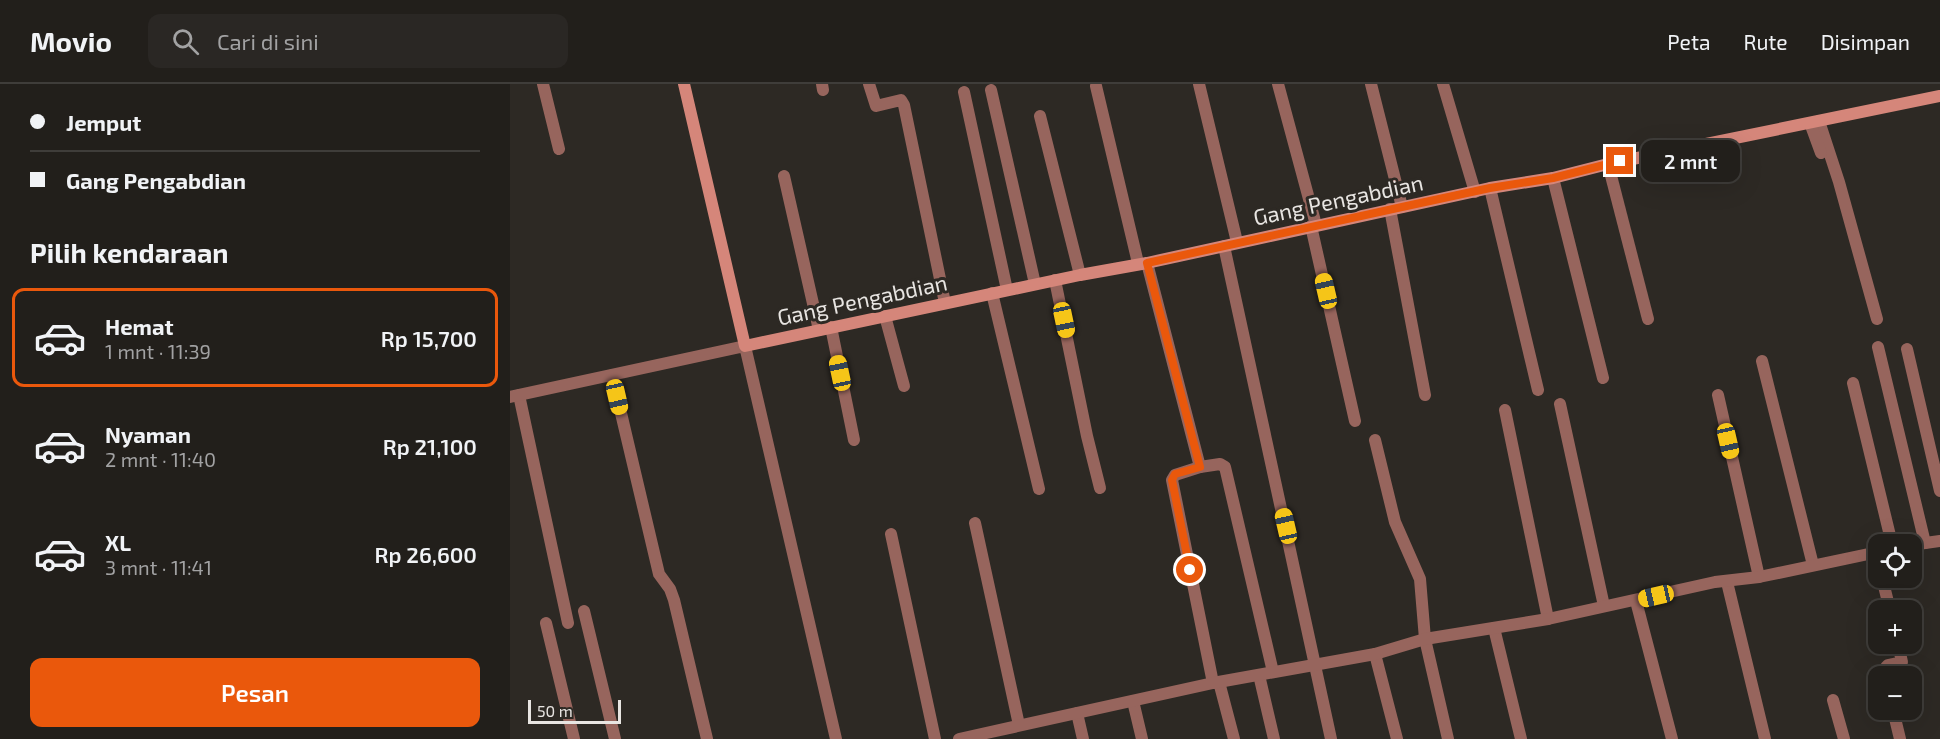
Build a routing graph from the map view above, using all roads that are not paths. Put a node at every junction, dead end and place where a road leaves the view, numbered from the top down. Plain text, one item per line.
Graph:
1 (543, 84) edge
2 (684, 84) edge
3 (869, 84) edge
4 (1199, 84) edge
5 (1278, 84) edge
6 (1371, 84) edge
7 (1443, 84) edge
8 (1096, 86) dead end
9 (991, 90) dead end
10 (964, 92) dead end
11 (1940, 96) edge
12 (1040, 116) dead end
13 (1815, 122) junction
14 (559, 149) dead end
15 (1608, 164) junction
16 (784, 176) dead end
17 (1553, 178) junction
18 (1490, 188) junction
19 (1475, 192) junction
20 (1396, 208) junction
21 (1313, 226) junction
22 (1237, 242) junction
23 (1224, 246) junction
24 (1142, 263) junction
25 (1080, 274) junction
26 (1055, 280) junction
27 (1035, 284) junction
28 (1007, 290) junction
29 (992, 293) junction
30 (945, 303) junction
31 (885, 316) junction
32 (1648, 319) dead end
33 (1877, 319) dead end
34 (825, 329) junction
35 (744, 346) junction
36 (1878, 347) dead end
37 (1907, 349) dead end
38 (1762, 361) dead end
39 (612, 375) junction
40 (1603, 378) dead end
41 (1853, 383) dead end
42 (904, 386) dead end
43 (1538, 390) dead end
44 (1425, 395) dead end
45 (1718, 395) dead end
46 (514, 396) edge
47 (1560, 404) dead end
48 (1505, 410) dead end
49 (1355, 421) dead end
50 (1374, 440) dead end
51 (854, 441) dead end
52 (1200, 467) junction
53 (1100, 488) dead end
54 (1039, 489) dead end
55 (1940, 491) edge
56 (975, 523) dead end
57 (891, 534) dead end
58 (1890, 534) edge
59 (1940, 541) edge
60 (1924, 543) joint
61 (1868, 557) edge
62 (1813, 565) junction
63 (1759, 577) junction
64 (1727, 582) junction
65 (1636, 601) junction
66 (1604, 606) junction
67 (584, 611) dead end
68 (1548, 619) junction
69 (568, 622) dead end
70 (546, 623) dead end
71 (1494, 628) junction
72 (1425, 639) junction
73 (1376, 654) junction
74 (1900, 654) edge
75 (1316, 666) junction
76 (1887, 666) edge
77 (1273, 672) junction
78 (1259, 675) junction
79 (1216, 683) junction
80 (1833, 700) dead end
81 (1133, 701) junction
82 (1077, 713) junction
83 (1895, 720) edge
84 (1019, 725) junction
85 (574, 739) edge
86 (615, 739) edge
87 (706, 739) edge
88 (836, 739) edge
89 (935, 739) edge
90 (959, 739) edge
91 (1083, 739) edge
92 (1142, 739) edge
93 (1234, 739) edge
94 (1275, 739) edge
95 (1331, 739) edge
96 (1397, 739) edge
97 (1448, 739) edge
98 (1521, 739) edge
99 (1672, 739) edge
100 (1765, 739) edge
101 (1844, 739) edge
102 (1900, 739) edge

1 - 14 street
2 - 35 street
3 - 30 street
4 - 22 street
5 - 21 street
6 - 20 street
7 - 19 street
8 - 24 street
9 - 27 street
10 - 28 street
11 - 13 street, Gang Pengabdian
12 - 25 street
13 - 15 street, Gang Pengabdian
13 - 33 street
15 - 17 street, Gang Pengabdian
15 - 32 street
16 - 34 street
17 - 18 street, Gang Pengabdian
17 - 40 street
18 - 19 street, Gang Pengabdian
18 - 43 street
19 - 20 street, Gang Pengabdian
20 - 21 street, Gang Pengabdian
20 - 44 street
21 - 22 street, Gang Pengabdian
21 - 49 street
22 - 23 street, Gang Pengabdian
23 - 24 street, Gang Pengabdian
23 - 75 street
24 - 25 street, Gang Pengabdian
24 - 52 street
25 - 26 street, Gang Pengabdian
26 - 27 street, Gang Pengabdian
26 - 53 street
27 - 28 street, Gang Pengabdian
28 - 29 street, Gang Pengabdian
29 - 30 street, Gang Pengabdian
29 - 54 street
30 - 31 street, Gang Pengabdian
31 - 34 street, Gang Pengabdian
31 - 42 street
34 - 35 street, Gang Pengabdian
34 - 51 street
35 - 39 street
35 - 88 street
36 - 60 street
37 - 55 street
38 - 62 street
39 - 46 street
39 - 87 street
41 - 58 street
45 - 63 street
46 - 69 street
47 - 66 street
48 - 68 street
50 - 72 street
52 - 77 street
52 - 79 street
56 - 84 street
57 - 89 street
59 - 60 street
61 - 62 street
62 - 63 street
63 - 64 street
64 - 65 street
64 - 100 street
65 - 66 street
65 - 99 street
66 - 68 street
67 - 86 street
68 - 71 street
70 - 85 street
71 - 72 street
71 - 98 street
72 - 73 street
72 - 97 street
73 - 75 street
73 - 96 street
74 - 76 street
75 - 77 street
75 - 95 street
77 - 78 street
78 - 79 street
78 - 94 street
79 - 81 street
79 - 93 street
80 - 101 street
81 - 82 street
81 - 92 street
82 - 84 street
82 - 91 street
83 - 102 street
84 - 90 street

